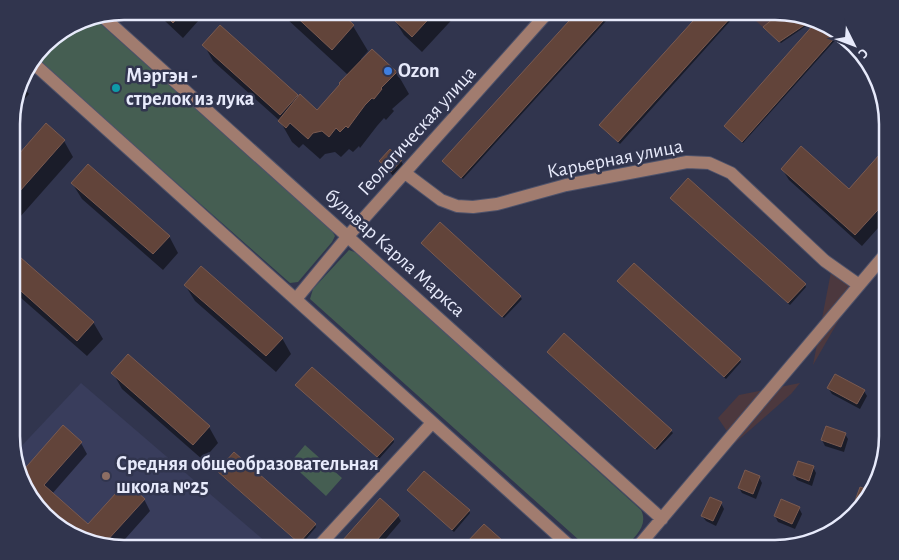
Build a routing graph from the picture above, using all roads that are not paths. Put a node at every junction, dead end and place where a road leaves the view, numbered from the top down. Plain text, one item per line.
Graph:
1 (541, 20) edge
2 (108, 21) edge
3 (37, 67) edge
4 (405, 174) junction
5 (348, 236) junction
6 (879, 261) edge
7 (858, 285) junction
8 (296, 299) junction
9 (432, 423) junction
10 (662, 519) junction
11 (324, 540) edge
12 (563, 540) edge
13 (644, 540) edge

1 - 4 street, Геологическая улица
2 - 5 street, бульвар Карла Маркса
3 - 8 street
4 - 5 street, Геологическая улица
4 - 7 street, Карьерная улица
5 - 8 street, Геологическая улица
5 - 10 street, бульвар Карла Маркса
6 - 7 street
7 - 10 street
8 - 9 street
9 - 11 street
9 - 12 street
10 - 13 street

